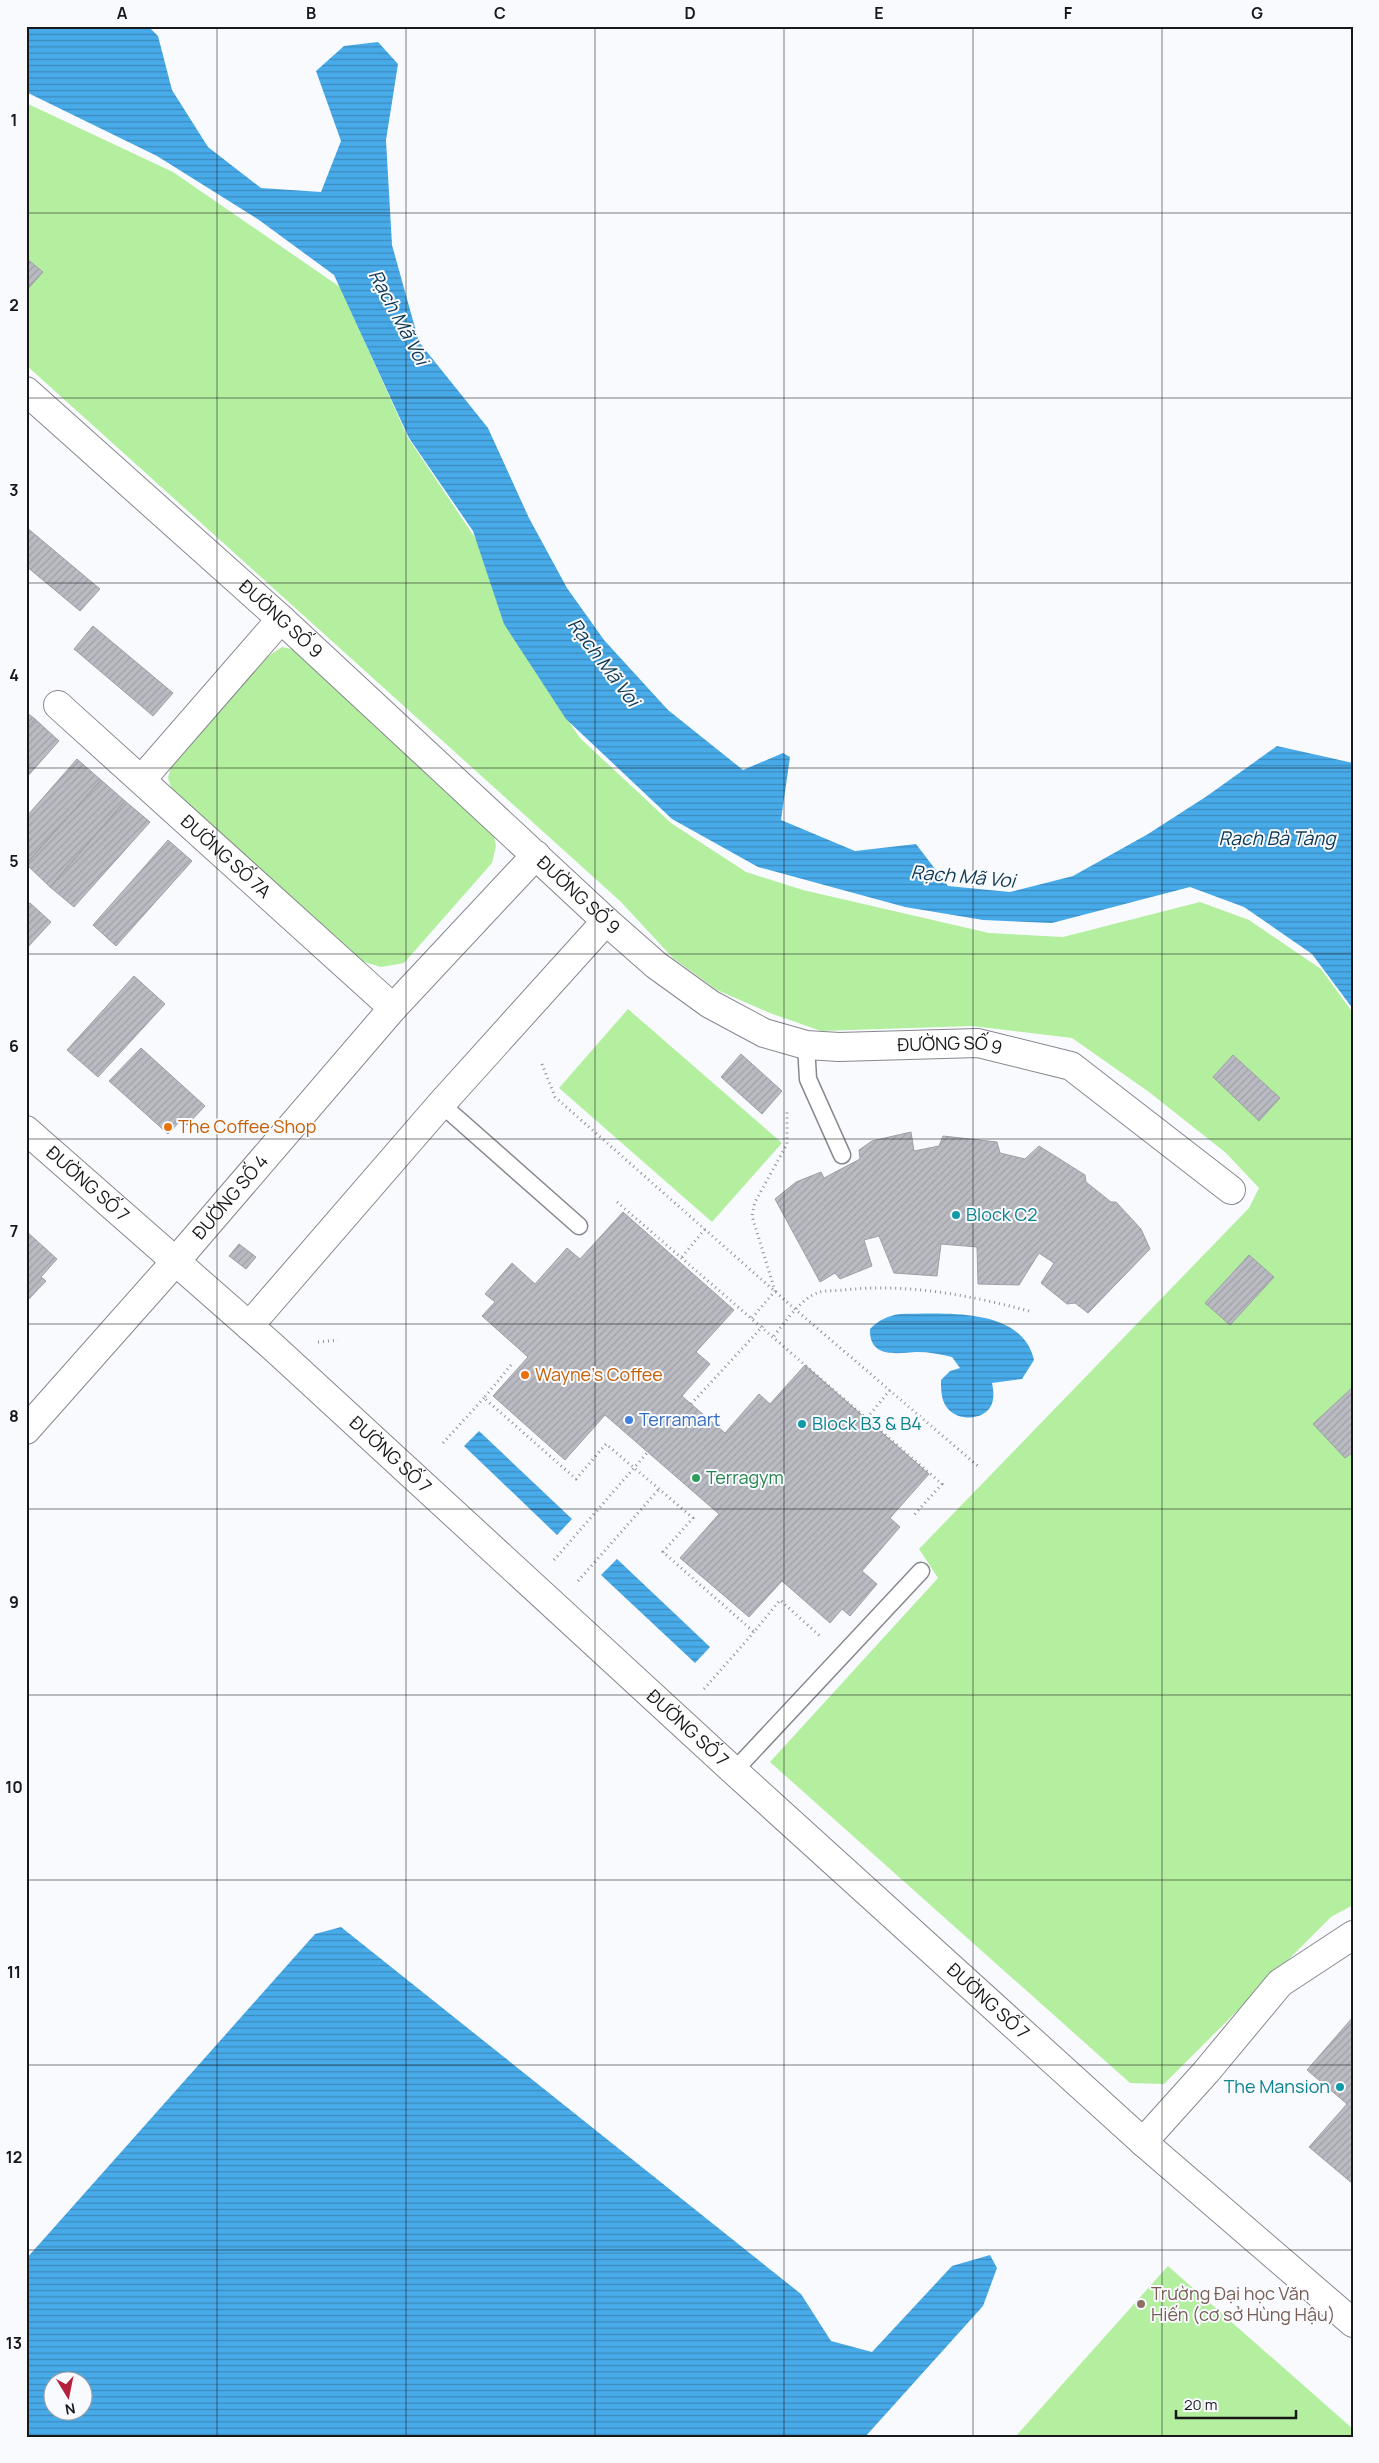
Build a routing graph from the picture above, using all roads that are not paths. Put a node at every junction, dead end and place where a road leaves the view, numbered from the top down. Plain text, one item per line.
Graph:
1 (31, 405) edge
2 (281, 619) junction
3 (58, 705) dead end
4 (142, 779) junction
5 (536, 855) junction
6 (606, 921) junction
7 (393, 1008) junction
8 (806, 1045) junction
9 (440, 1104) junction
10 (26, 1130) edge
11 (842, 1155) dead end
12 (1231, 1190) dead end
13 (579, 1226) dead end
14 (176, 1262) junction
15 (249, 1326) junction
16 (26, 1430) edge
17 (921, 1571) dead end
18 (734, 1771) junction
19 (1353, 1935) edge
20 (1143, 2142) junction
21 (1353, 2323) edge

1 - 2 street, ĐƯỜNG SỐ 9
2 - 4 street
2 - 5 street, ĐƯỜNG SỐ 9
3 - 4 street, ĐƯỜNG SỐ 7A
4 - 7 street, ĐƯỜNG SỐ 7A
5 - 6 street, ĐƯỜNG SỐ 9
5 - 7 street, ĐƯỜNG SỐ 4
6 - 8 street, ĐƯỜNG SỐ 9
6 - 9 street
7 - 14 street, ĐƯỜNG SỐ 4
8 - 11 lane
8 - 12 street, ĐƯỜNG SỐ 9
9 - 13 lane
9 - 15 street
10 - 14 street, ĐƯỜNG SỐ 7
14 - 15 street, ĐƯỜNG SỐ 7
14 - 16 street, ĐƯỜNG SỐ 4
15 - 18 street, ĐƯỜNG SỐ 7
17 - 18 lane
18 - 20 street, ĐƯỜNG SỐ 7
19 - 20 street
20 - 21 street, ĐƯỜNG SỐ 7

